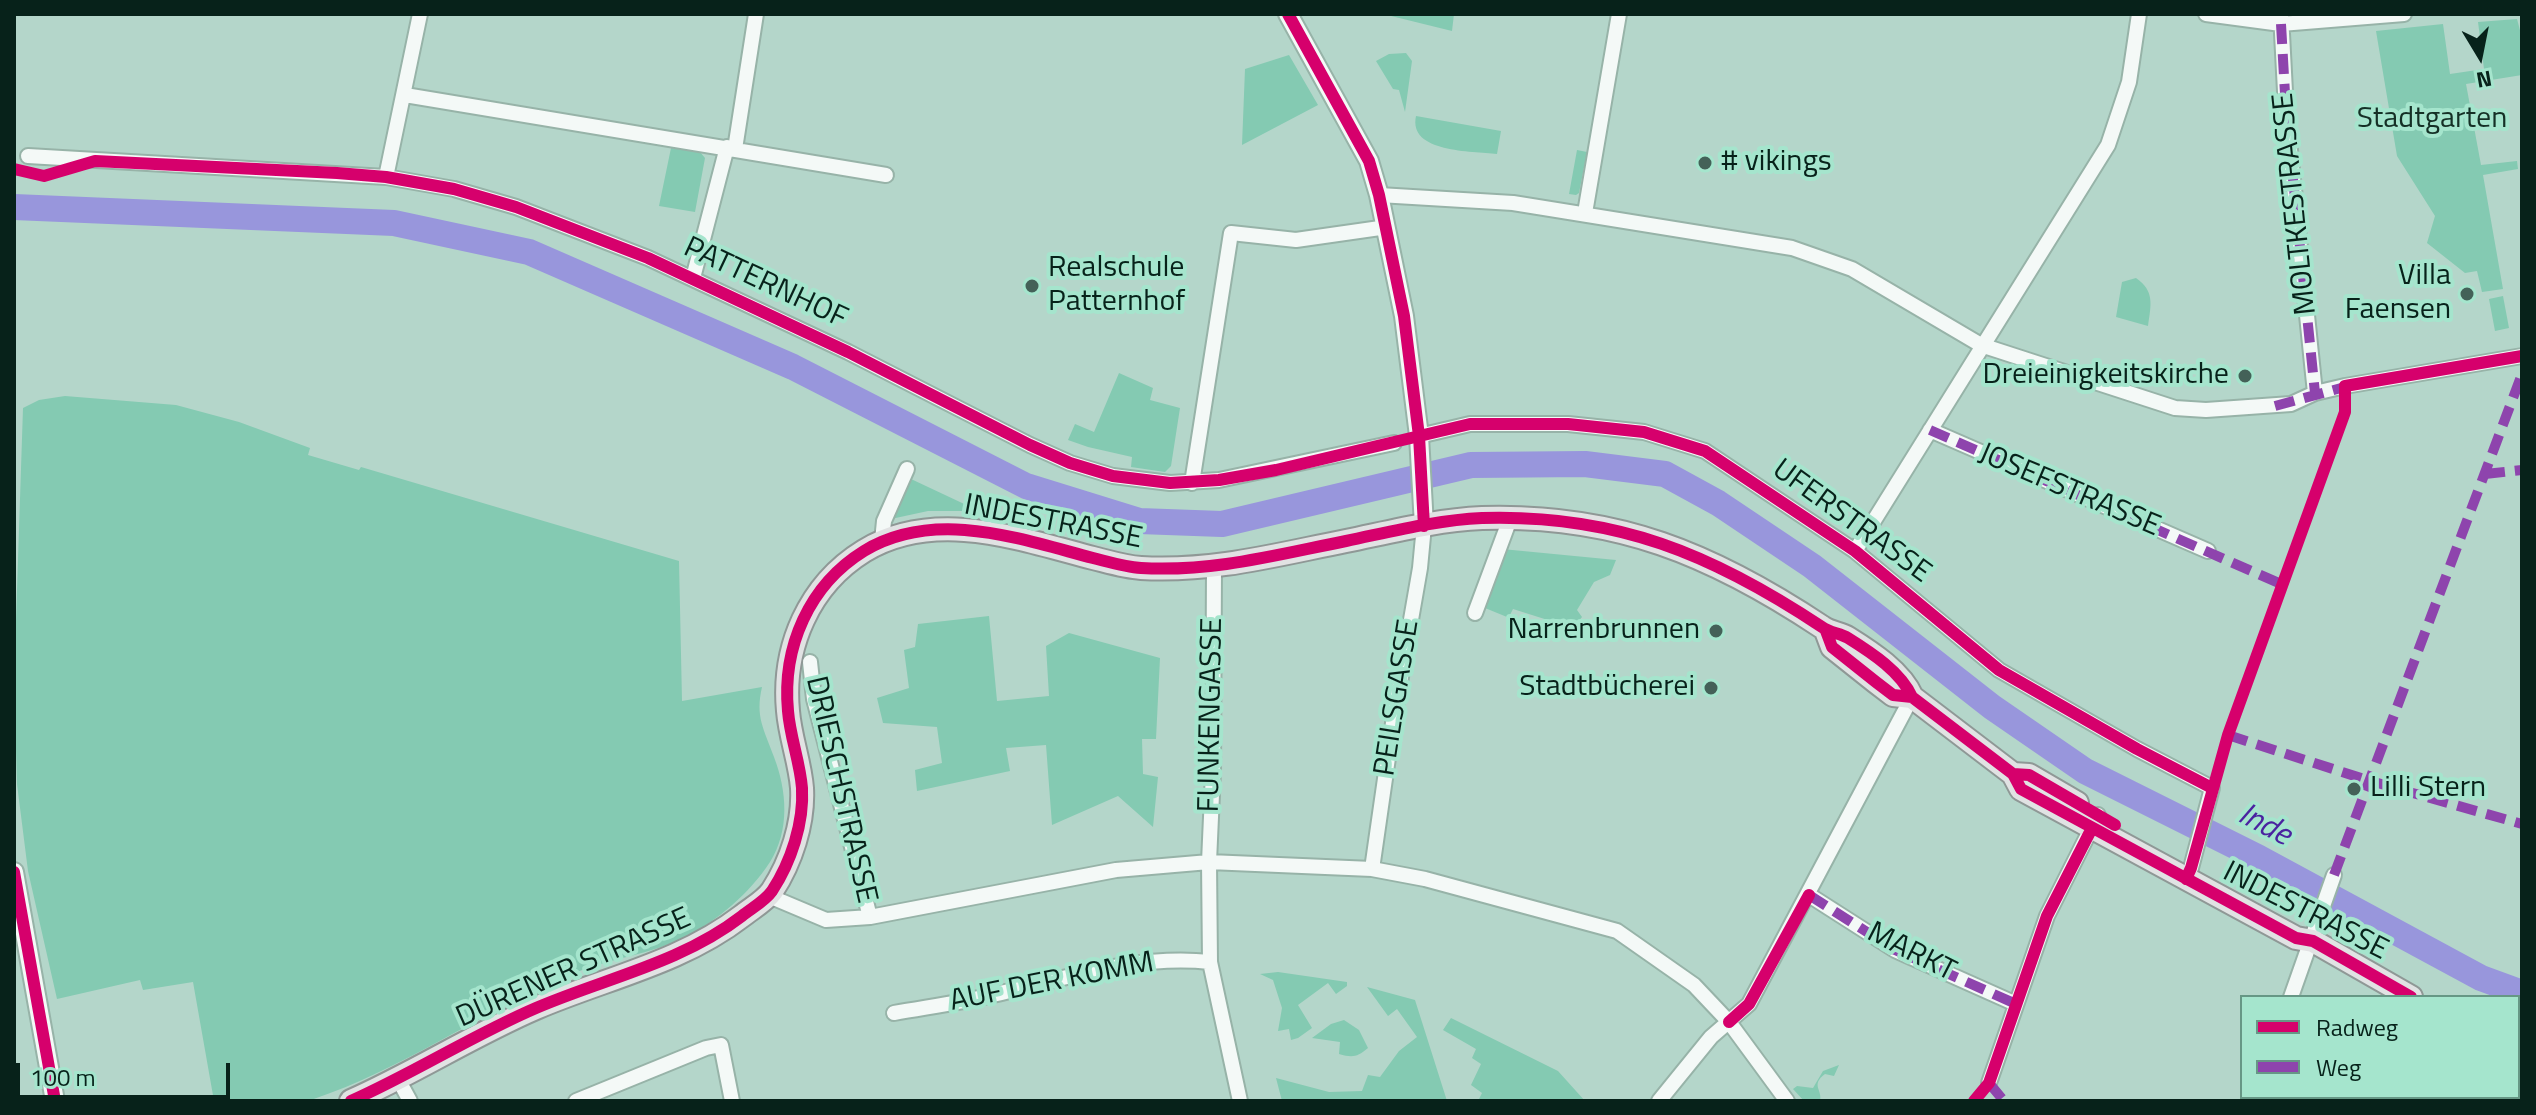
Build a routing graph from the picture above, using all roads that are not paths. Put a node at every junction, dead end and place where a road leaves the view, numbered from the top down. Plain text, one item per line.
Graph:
1 (420, 14) edge
2 (756, 14) edge
3 (1288, 14) edge
4 (1619, 14) edge
5 (2139, 14) edge
6 (2206, 14) edge
7 (2404, 14) edge
8 (2281, 19) edge
9 (405, 95) junction
10 (731, 148) junction
11 (28, 156) dead end
12 (886, 175) dead end
13 (386, 177) junction
14 (1379, 195) junction
15 (1585, 213) junction
16 (1387, 227) junction
17 (693, 278) junction
18 (1981, 345) junction
19 (2522, 356) edge
20 (2315, 393) junction
21 (1930, 430) junction
22 (1394, 443) dead end
23 (1419, 445) junction
24 (907, 469) dead end
25 (1192, 483) junction
26 (1424, 515) junction
27 (1510, 519) junction
28 (882, 541) junction
29 (1855, 551) junction
30 (2208, 551) dead end
31 (1214, 568) junction
32 (1475, 613) dead end
33 (810, 662) dead end
34 (1912, 697) junction
35 (2095, 821) junction
36 (1209, 862) junction
37 (2191, 866) junction
38 (1372, 869) junction
39 (14, 873) edge
40 (2334, 875) dead end
41 (1809, 895) junction
42 (769, 896) junction
43 (870, 917) junction
44 (2313, 941) junction
45 (1210, 962) junction
46 (2292, 995) edge
47 (2408, 995) edge
48 (2016, 1004) junction
49 (894, 1013) dead end
50 (1729, 1022) junction
51 (398, 1079) junction
52 (1989, 1083) dead end
53 (55, 1101) edge
54 (351, 1101) edge
55 (410, 1101) edge
56 (576, 1101) edge
57 (732, 1101) edge
58 (1240, 1101) edge
59 (1659, 1101) edge
60 (1787, 1101) edge

1 - 9 street
2 - 10 street, PATTERNHOF
3 - 14 main road
4 - 15 street
5 - 18 street
6 - 8 street
7 - 8 street
8 - 20 street, MOLTKESTRASSE
9 - 10 street
9 - 13 street
10 - 12 street
10 - 17 street, PATTERNHOF
11 - 13 street, PATTERNHOF
13 - 17 street, PATTERNHOF
14 - 15 street
14 - 16 main road
15 - 18 street
16 - 23 main road
16 - 25 street
17 - 25 street, PATTERNHOF
18 - 20 street
18 - 21 street
19 - 20 street
21 - 29 street
21 - 30 street, JOSEFSTRASSE
22 - 25 street, PATTERNHOF
23 - 26 main road
23 - 29 street, UFERSTRASSE
24 - 28 street
26 - 27 main road, INDESTRASSE
26 - 31 main road, INDESTRASSE
26 - 38 street, PEILSGASSE
27 - 32 street
27 - 34 main road, INDESTRASSE
28 - 31 main road, INDESTRASSE
28 - 42 main road, INDESTRASSE
29 - 37 street, UFERSTRASSE
31 - 36 street, FUNKENGASSE
33 - 43 street, DRIESCHSTRASSE
34 - 35 main road, INDESTRASSE
34 - 41 street
35 - 37 main road, INDESTRASSE
35 - 48 street
36 - 38 street
36 - 43 street
36 - 45 street, FUNKENGASSE
37 - 44 main road, INDESTRASSE
38 - 50 street
39 - 53 main road
40 - 44 street
41 - 48 street, MARKT
41 - 50 street
42 - 43 street
42 - 51 main road, DÜRENER STRASSE
44 - 46 street
44 - 47 main road, INDESTRASSE
45 - 49 street, AUF DER KOMM
45 - 58 street, FUNKENGASSE
48 - 52 street
50 - 59 street
50 - 60 street
51 - 54 main road, DÜRENER STRASSE
51 - 55 street
56 - 57 street

